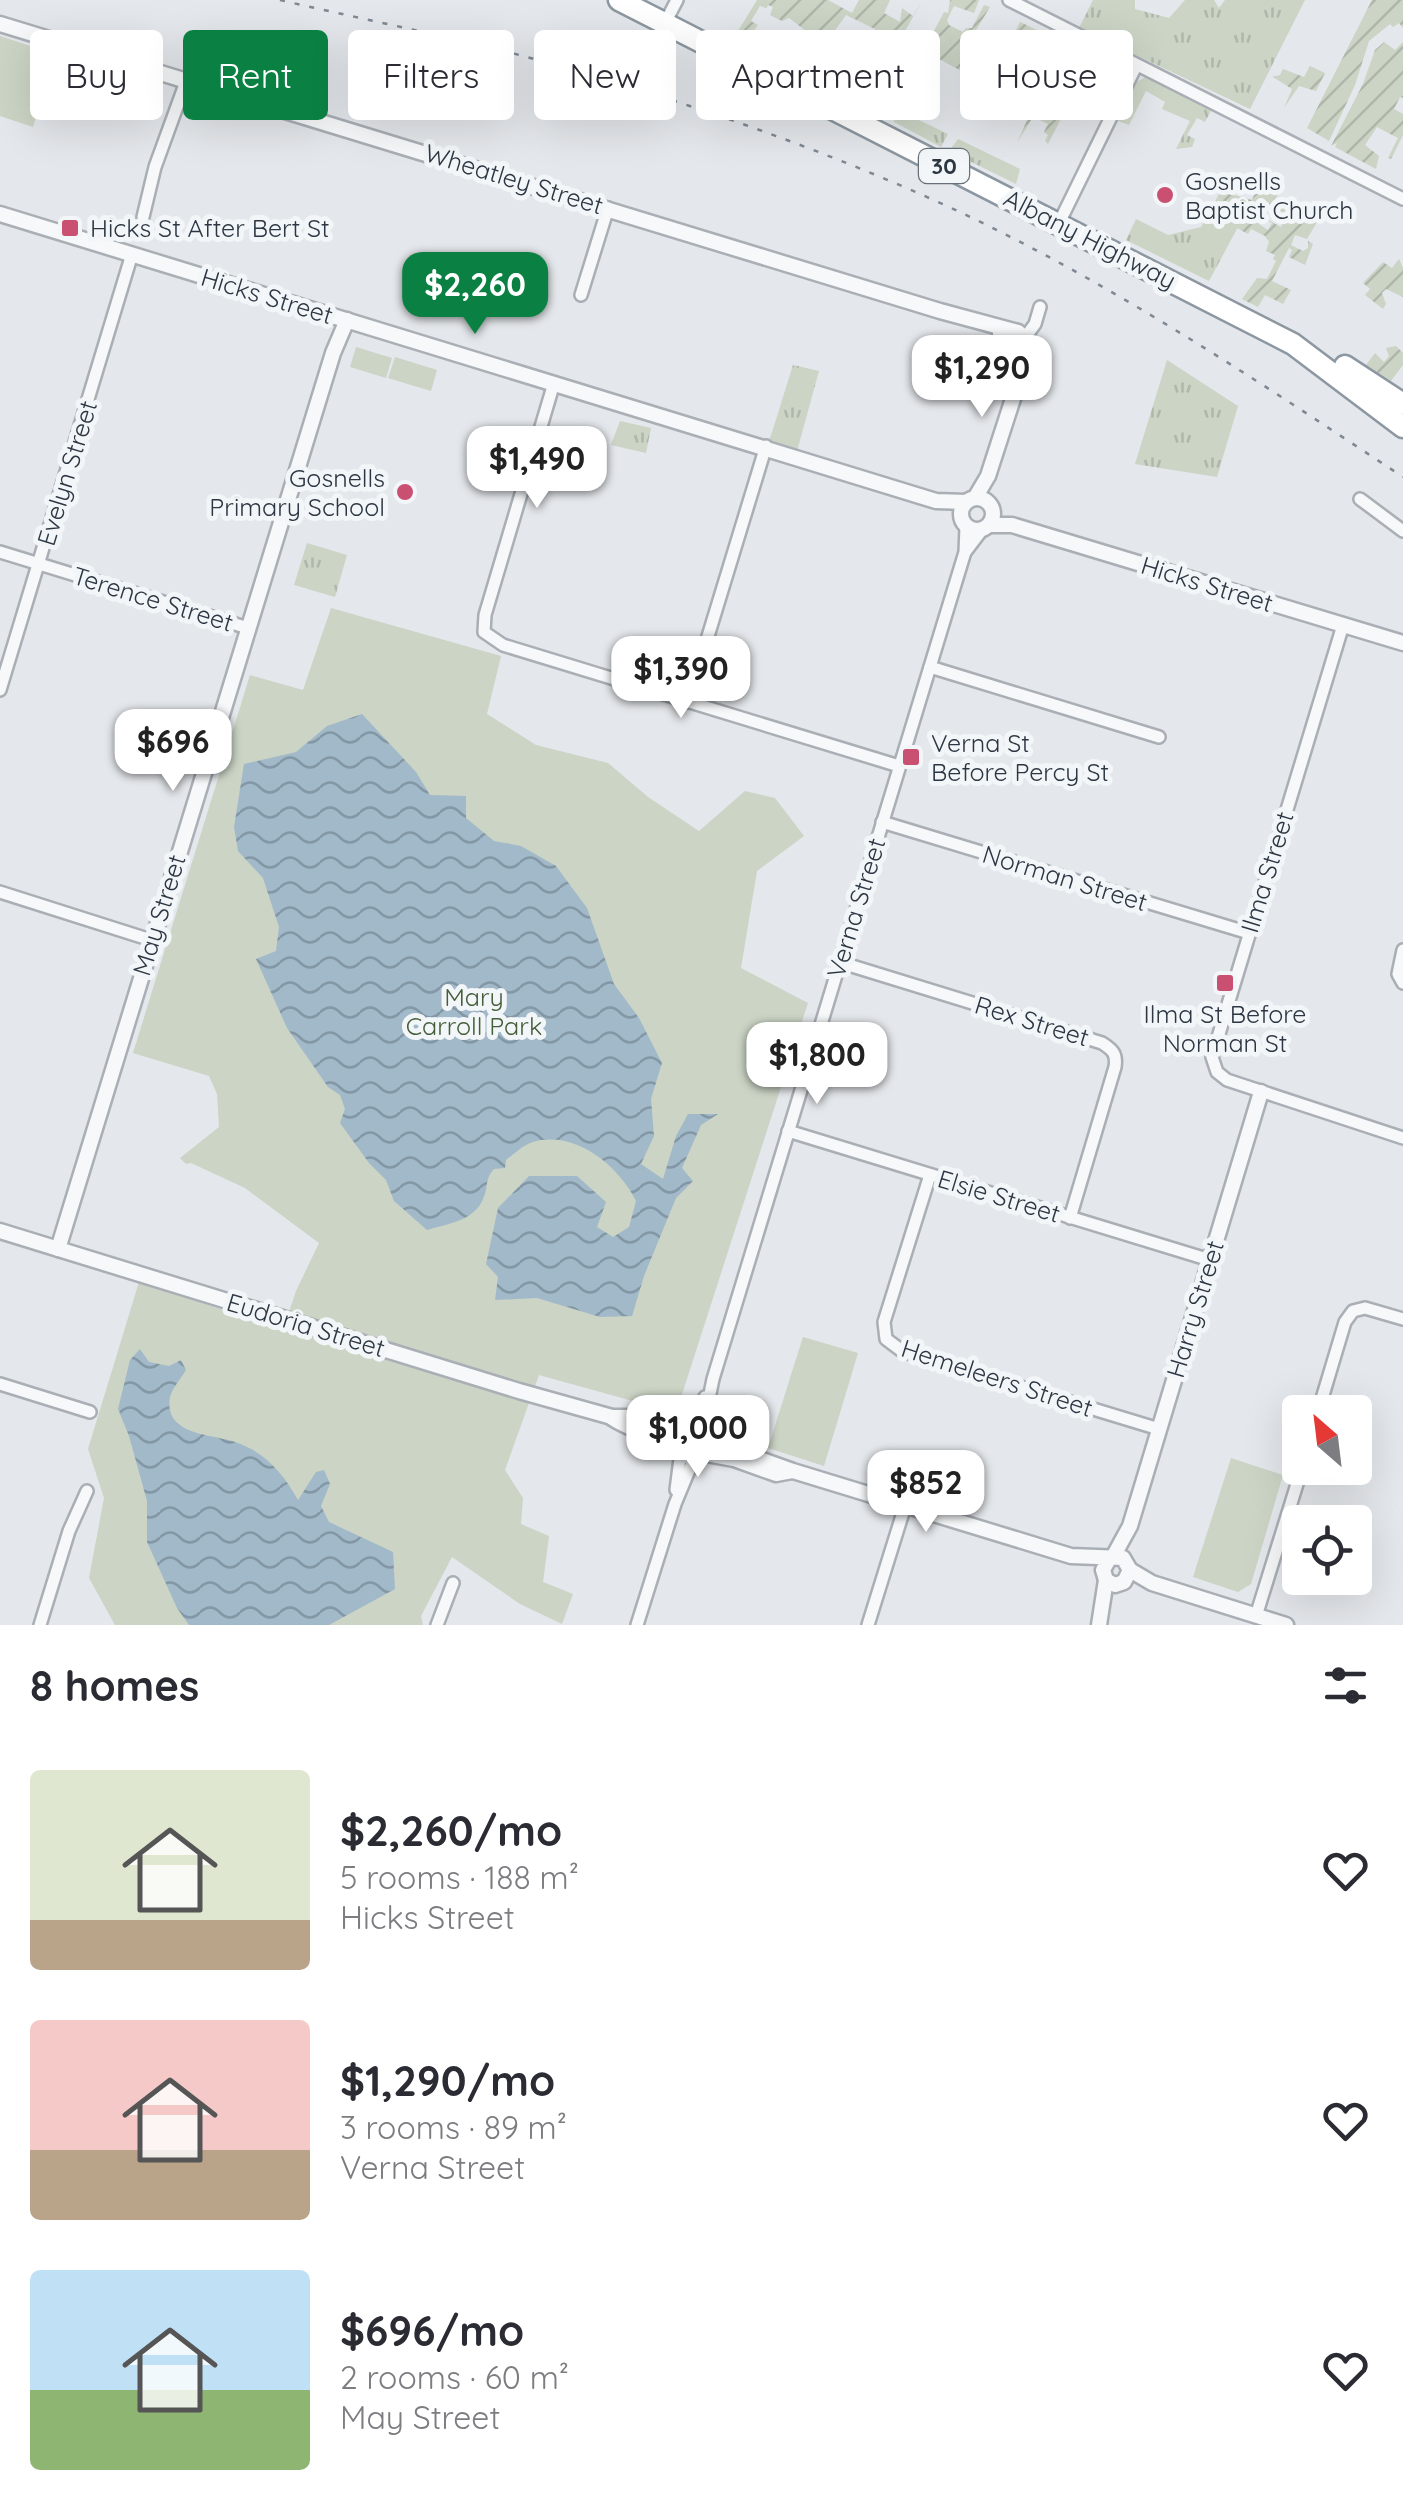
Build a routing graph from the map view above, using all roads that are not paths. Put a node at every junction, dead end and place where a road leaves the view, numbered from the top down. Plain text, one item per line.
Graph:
1 (619, 0) edge
2 (677, 0) edge
3 (1009, 0) edge
4 (664, 23) junction
5 (0, 24) edge
6 (1136, 66) junction
7 (183, 78) edge
8 (183, 90) edge
9 (321, 120) edge
10 (1403, 199) edge
11 (608, 208) junction
12 (0, 214) edge
13 (143, 217) dead end
14 (1059, 223) junction
15 (132, 254) junction
16 (580, 296) dead end
17 (1040, 307) dead end
18 (341, 319) junction
19 (1022, 341) junction
20 (1293, 344) junction
21 (554, 384) junction
22 (1403, 404) edge
23 (1403, 426) edge
24 (766, 446) junction
25 (988, 476) junction
26 (1360, 499) dead end
27 (970, 500) junction
28 (936, 501) junction
29 (989, 518) junction
30 (964, 524) junction
31 (1403, 531) edge
32 (0, 552) edge
33 (965, 552) junction
34 (39, 564) junction
35 (1343, 626) junction
36 (248, 628) junction
37 (1403, 644) edge
38 (930, 667) junction
39 (0, 690) edge
40 (688, 702) junction
41 (1159, 737) dead end
42 (900, 766) junction
43 (882, 822) junction
44 (0, 892) edge
45 (1249, 933) junction
46 (151, 940) junction
47 (1403, 950) edge
48 (839, 962) junction
49 (1403, 984) edge
50 (1260, 1092) junction
51 (788, 1131) junction
52 (1403, 1138) edge
53 (930, 1175) junction
54 (1070, 1218) junction
55 (0, 1231) edge
56 (58, 1250) junction
57 (1210, 1260) junction
58 (1403, 1319) edge
59 (0, 1384) edge
60 (1323, 1395) edge
61 (90, 1412) dead end
62 (1159, 1429) junction
63 (693, 1443) junction
64 (1297, 1485) edge
65 (88, 1491) dead end
66 (905, 1506) junction
67 (1116, 1571) junction
68 (452, 1583) dead end
69 (1256, 1616) junction
70 (1101, 1618) edge
71 (438, 1619) edge
72 (40, 1625) edge
73 (637, 1625) edge
74 (868, 1625) edge
75 (1286, 1625) edge

1 - 4 highway, Albany Highway / 30
2 - 4 street
3 - 6 street
4 - 14 highway, Albany Highway / 30
5 - 7 street, Wheatley Street
6 - 10 street
6 - 14 street
8 - 13 street
9 - 11 street, Wheatley Street
11 - 16 street
11 - 19 street, Wheatley Street
12 - 15 street, Hicks Street
14 - 20 highway, Albany Highway / 30
15 - 18 street, Hicks Street
15 - 34 street, Evelyn Street
17 - 19 street
18 - 21 street, Hicks Street
18 - 36 street, May Street
19 - 25 street
20 - 22 highway, Albany Highway / 30
20 - 23 highway, Albany Highway / 30
21 - 24 street, Hicks Street
21 - 40 street
24 - 28 street, Hicks Street
24 - 40 street
25 - 27 street
25 - 29 street
26 - 31 street
27 - 28 street, Hicks Street
27 - 29 street, Hicks Street
27 - 30 street
28 - 30 street, Hicks Street
29 - 30 street
29 - 33 street, Verna Street
29 - 35 street, Hicks Street
30 - 33 street, Verna Street
32 - 34 street, Terence Street
33 - 38 street, Verna Street
34 - 36 street, Terence Street
34 - 39 street, Evelyn Street
35 - 37 street, Hicks Street
35 - 45 street, Ilma Street
36 - 46 street, May Street
38 - 41 street
38 - 42 street, Verna Street
40 - 42 street
42 - 43 street, Verna Street
43 - 45 street, Norman Street
43 - 48 street, Verna Street
44 - 46 street
45 - 50 street, Ilma Street
46 - 56 street, May Street
47 - 49 street
48 - 51 street, Verna Street
48 - 54 street, Rex Street
50 - 52 street, Ilma Street
50 - 57 street, Harry Street
51 - 53 street, Elsie Street
51 - 63 street, Verna Street
53 - 54 street, Elsie Street
53 - 62 street, Hemeleers Street
54 - 57 street, Elsie Street
55 - 56 street, Eudoria Street
56 - 63 street, Eudoria Street
57 - 62 street, Harry Street
58 - 60 street
59 - 61 street
62 - 67 street, Harry Street
63 - 66 street, Eudoria Street
63 - 73 street, Verna Street
64 - 69 street
65 - 72 street
66 - 67 street, Eudoria Street
66 - 74 street
67 - 69 street, Eudoria Street
67 - 70 street, Harry Street
68 - 71 street
69 - 75 street, Eudoria Street

